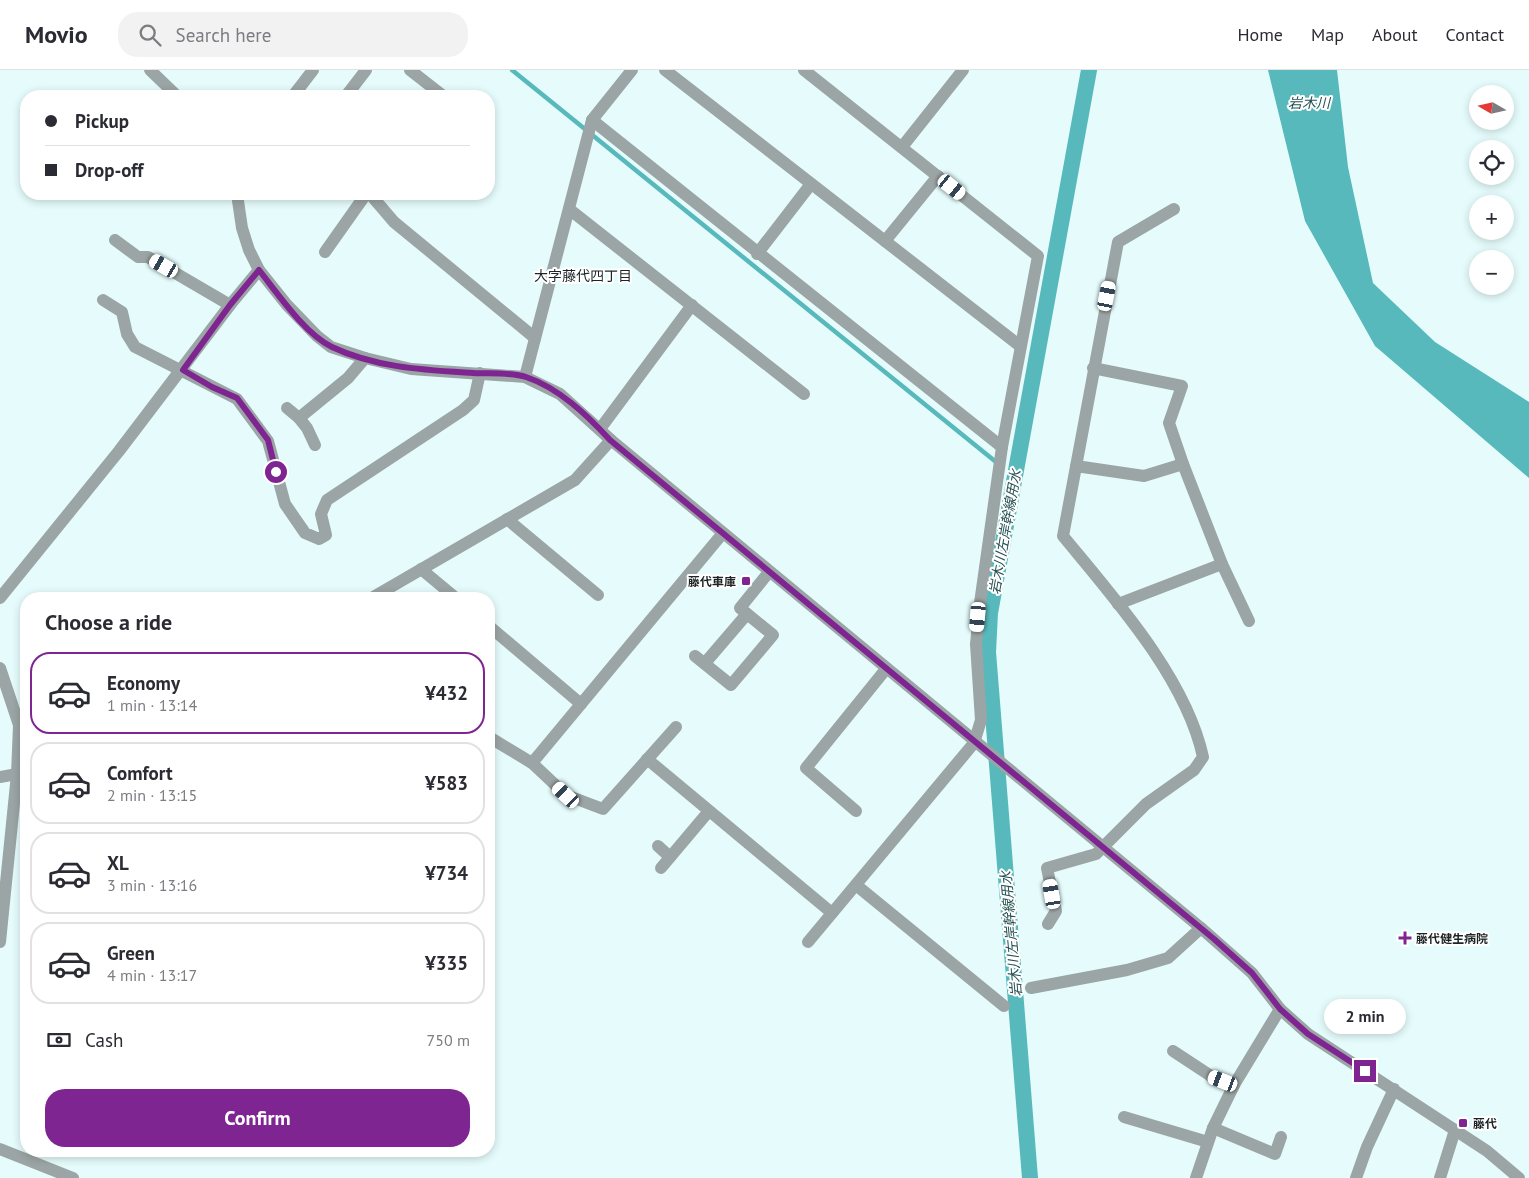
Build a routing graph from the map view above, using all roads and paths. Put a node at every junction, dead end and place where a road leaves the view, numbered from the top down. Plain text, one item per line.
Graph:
1 (150, 70) edge
2 (313, 70) edge
3 (366, 70) edge
4 (410, 70) edge
5 (632, 70) edge
6 (665, 70) edge
7 (804, 70) edge
8 (963, 70) edge
9 (171, 90) edge
10 (298, 90) edge
11 (351, 90) edge
12 (436, 90) edge
13 (589, 129) junction
14 (902, 147) junction
15 (938, 176) junction
16 (811, 184) junction
17 (238, 200) edge
18 (364, 200) edge
19 (374, 200) edge
20 (569, 209) junction
21 (1174, 209) dead end
22 (115, 240) dead end
23 (885, 241) junction
24 (325, 252) dead end
25 (757, 254) junction
26 (259, 270) junction
27 (103, 300) dead end
28 (230, 305) junction
29 (692, 305) junction
30 (535, 338) junction
31 (1020, 346) junction
32 (365, 358) junction
33 (1093, 368) junction
34 (183, 370) junction
35 (480, 373) junction
36 (525, 377) junction
37 (804, 394) dead end
38 (287, 408) dead end
39 (298, 418) junction
40 (600, 429) junction
41 (610, 440) junction
42 (315, 445) dead end
43 (1002, 447) junction
44 (1182, 464) junction
45 (1076, 466) junction
46 (507, 519) junction
47 (723, 534) junction
48 (1222, 564) junction
49 (421, 569) junction
50 (769, 572) junction
51 (382, 592) edge
52 (448, 592) edge
53 (598, 596) dead end
54 (0, 598) edge
55 (1118, 604) junction
56 (747, 614) junction
57 (1250, 621) dead end
58 (495, 631) edge
59 (0, 668) edge
60 (886, 669) junction
61 (581, 704) junction
62 (676, 727) dead end
63 (495, 741) edge
64 (974, 742) junction
65 (647, 760) junction
66 (532, 763) junction
67 (16, 774) junction
68 (0, 777) edge
69 (709, 811) junction
70 (856, 811) dead end
71 (658, 846) dead end
72 (1103, 848) junction
73 (670, 857) junction
74 (661, 868) dead end
75 (856, 885) junction
76 (832, 913) junction
77 (1048, 924) dead end
78 (1201, 928) junction
79 (0, 942) edge
80 (808, 942) dead end
81 (1031, 988) dead end
82 (1004, 1006) dead end
83 (1280, 1009) junction
84 (1173, 1051) dead end
85 (1234, 1085) junction
86 (1394, 1089) junction
87 (1124, 1117) dead end
88 (1213, 1128) junction
89 (1455, 1130) junction
90 (1281, 1137) dead end
91 (1208, 1142) junction
92 (0, 1149) edge
93 (20, 1157) edge
94 (20, 1157) edge
95 (73, 1178) edge
96 (1196, 1178) edge
97 (1356, 1178) edge
98 (1440, 1178) edge
99 (1519, 1178) edge

1 - 9 street
2 - 10 street
3 - 11 street
4 - 12 street
5 - 13 street
6 - 16 street
7 - 14 street
8 - 14 street
13 - 20 street
13 - 25 street
14 - 15 street
15 - 23 street
15 - 31 street
16 - 23 street
16 - 25 street
17 - 26 street
18 - 24 street
19 - 30 street
20 - 29 street
20 - 30 street
21 - 33 street
22 - 28 street
23 - 31 street
25 - 43 street
26 - 28 street
26 - 32 street
27 - 34 street
28 - 34 street
29 - 37 street
29 - 40 street
30 - 36 street
31 - 43 street
32 - 35 street
32 - 39 street
33 - 44 street
33 - 45 street
34 - 35 street
34 - 54 street
35 - 36 street
36 - 40 street
38 - 39 street
39 - 42 street
40 - 41 street
41 - 46 street
41 - 47 street
43 - 64 street
44 - 45 street
44 - 48 street
45 - 55 street
46 - 49 street
46 - 53 street
47 - 50 street
47 - 61 street
48 - 55 street
48 - 57 street
49 - 51 street
49 - 52 street
50 - 56 street
50 - 60 street
55 - 72 street
56 - 56 street
58 - 61 street
59 - 67 street
60 - 64 street
60 - 70 street
61 - 66 street
62 - 65 street
63 - 66 street
64 - 72 street
64 - 75 street
65 - 66 street
65 - 69 street
67 - 68 street
67 - 79 street
69 - 73 street
69 - 76 street
71 - 73 street
72 - 77 street
72 - 78 street
73 - 74 street
75 - 76 street
75 - 82 street
76 - 80 street
78 - 81 street
78 - 83 street
83 - 85 street
83 - 86 street
84 - 85 street
85 - 88 street
86 - 89 street
86 - 97 street
87 - 91 street
88 - 90 street
88 - 91 street
89 - 98 street
89 - 99 street
91 - 96 street
92 - 94 street
93 - 95 street

